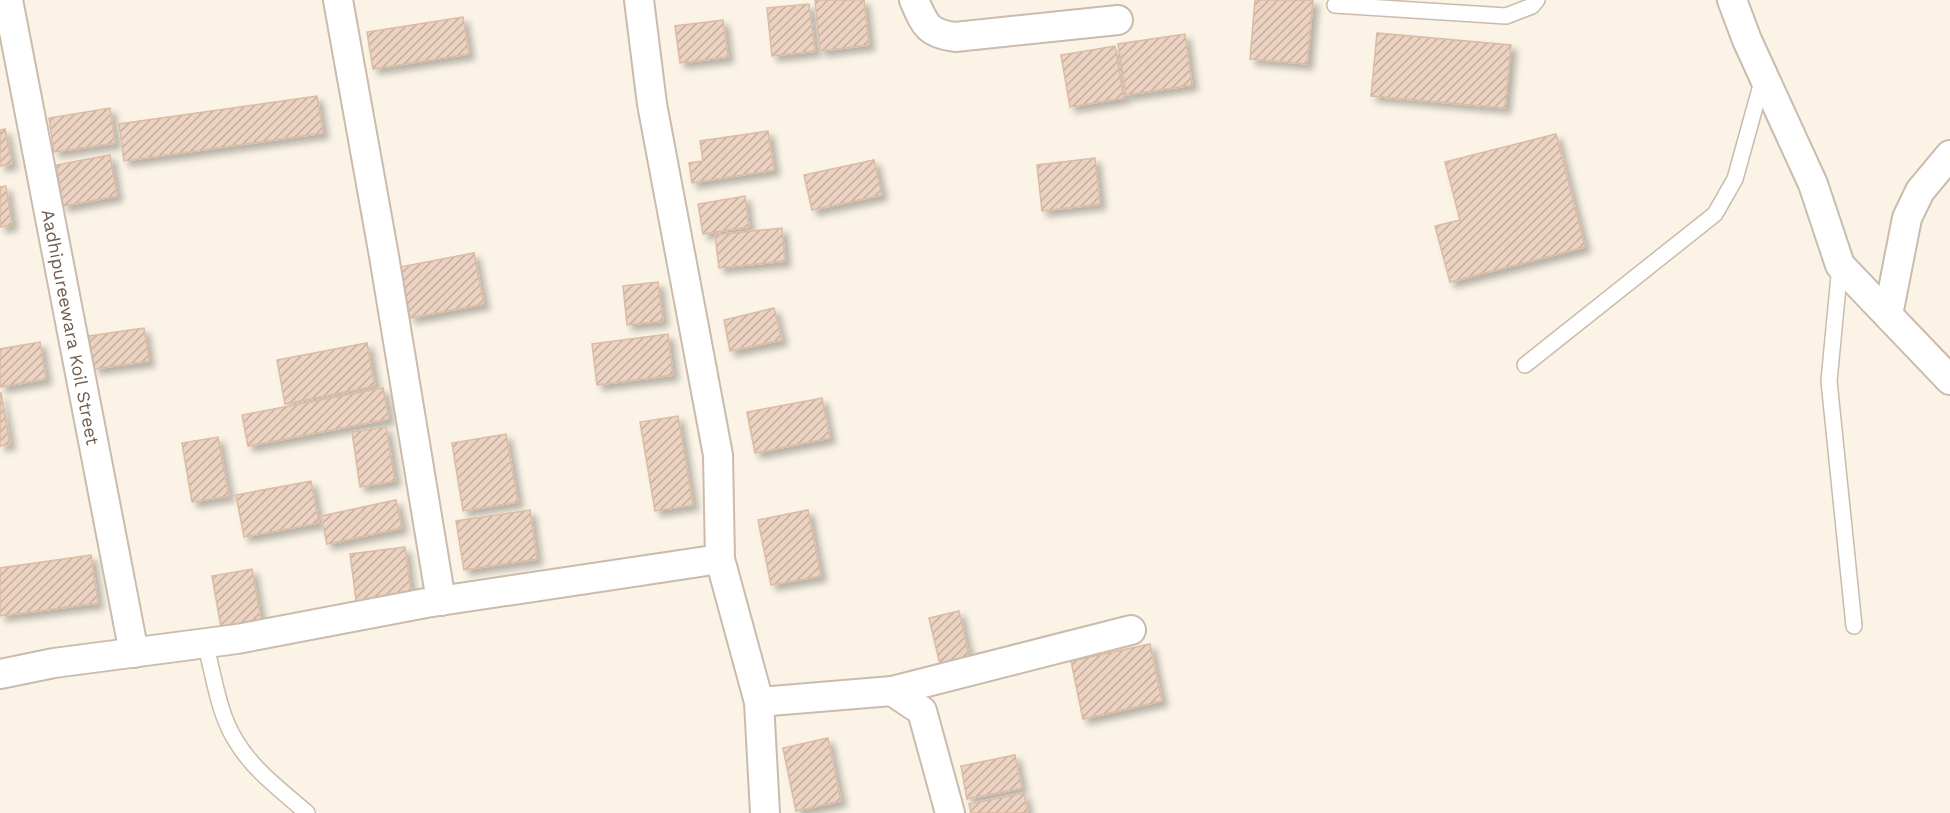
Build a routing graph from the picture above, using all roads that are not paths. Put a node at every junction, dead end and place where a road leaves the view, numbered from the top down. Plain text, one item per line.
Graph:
1 (8, 0) edge
2 (338, 0) edge
3 (639, 0) edge
4 (914, 0) edge
5 (1537, 0) edge
6 (1732, 0) edge
7 (1335, 5) dead end
8 (1118, 20) dead end
9 (7, 36) edge
10 (1764, 76) junction
11 (1950, 155) edge
12 (1840, 265) junction
13 (1888, 315) junction
14 (1525, 365) dead end
15 (1950, 380) edge
16 (720, 559) junction
17 (441, 601) junction
18 (1854, 626) dead end
19 (1131, 630) dead end
20 (205, 643) junction
21 (134, 653) junction
22 (0, 674) edge
23 (892, 691) junction
24 (759, 702) junction
25 (307, 813) edge
26 (765, 813) edge
27 (950, 813) edge

1 - 9 street, Aadhipureewara Koil Street
2 - 17 street
3 - 16 street
4 - 8 street
5 - 7 lane
6 - 10 street
9 - 21 street, Aadhipureewara Koil Street
10 - 12 street
10 - 14 lane
11 - 13 street
12 - 13 street
12 - 18 lane
13 - 15 street
16 - 17 street
16 - 24 street
17 - 20 street
19 - 23 street
20 - 21 street
20 - 25 lane
21 - 22 street
23 - 24 street
23 - 27 street
24 - 26 street

